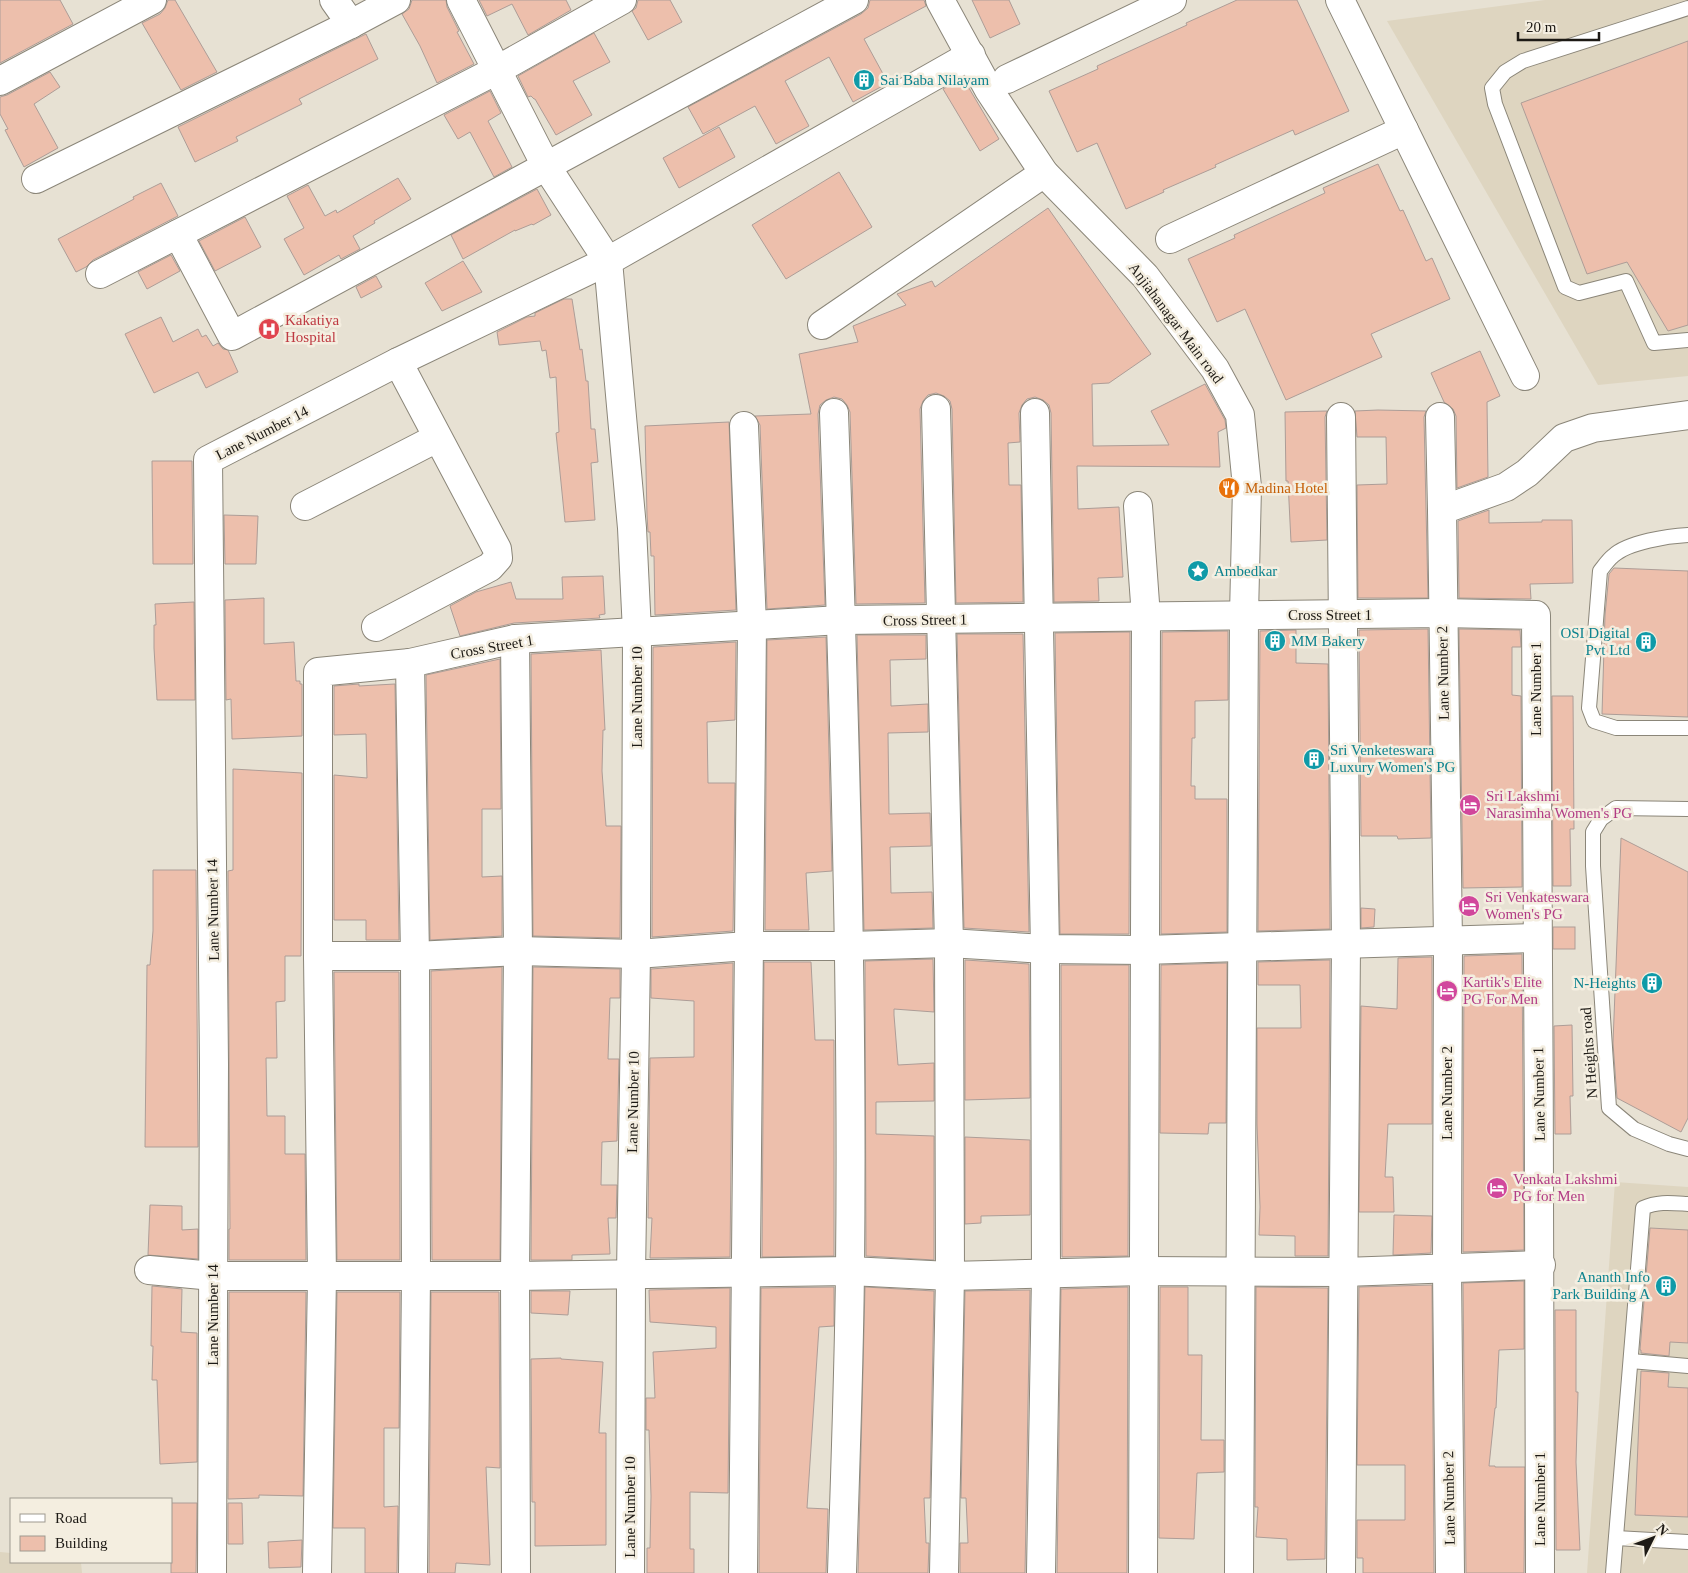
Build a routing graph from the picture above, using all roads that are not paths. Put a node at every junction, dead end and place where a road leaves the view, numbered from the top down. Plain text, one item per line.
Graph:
1 (152, 0) edge
2 (334, 0) edge
3 (396, 0) edge
4 (461, 0) edge
5 (622, 0) edge
6 (854, 0) edge
7 (940, 0) edge
8 (1172, 0) edge
9 (1340, 0) edge
10 (1688, 8) edge
11 (351, 24) junction
12 (971, 55) junction
13 (497, 70) junction
14 (1007, 79) dead end
15 (0, 81) edge
16 (1404, 130) junction
17 (546, 166) junction
18 (1044, 173) junction
19 (36, 179) dead end
20 (178, 234) junction
21 (1170, 240) dead end
22 (608, 261) junction
23 (100, 274) dead end
24 (822, 325) dead end
25 (1688, 340) edge
26 (398, 362) junction
27 (1525, 376) dead end
28 (936, 409) dead end
29 (834, 413) dead end
30 (1035, 413) dead end
31 (1688, 415) edge
32 (1342, 417) dead end
33 (1440, 417) dead end
34 (744, 426) dead end
35 (438, 438) junction
36 (305, 506) dead end
37 (1138, 506) dead end
38 (1442, 510) junction
39 (1688, 535) edge
40 (1442, 613) junction
41 (1244, 615) junction
42 (1343, 615) junction
43 (1536, 615) joint
44 (1039, 618) junction
45 (1146, 618) junction
46 (942, 619) junction
47 (841, 620) junction
48 (752, 625) junction
49 (376, 627) dead end
50 (637, 632) junction
51 (515, 639) junction
52 (410, 663) junction
53 (1688, 728) edge
54 (1688, 809) edge
55 (1537, 938) junction
56 (1448, 942) junction
57 (949, 944) junction
58 (1346, 944) junction
59 (748, 946) junction
60 (849, 946) junction
61 (1242, 946) junction
62 (1045, 949) junction
63 (1144, 950) junction
64 (518, 951) junction
65 (636, 954) junction
66 (318, 956) junction
67 (415, 956) junction
68 (1688, 1149) edge
69 (1688, 1204) edge
70 (1541, 1266) junction
71 (1447, 1268) junction
72 (149, 1270) dead end
73 (850, 1271) junction
74 (1143, 1271) junction
75 (745, 1272) junction
76 (1241, 1272) junction
77 (1344, 1272) junction
78 (631, 1274) junction
79 (1046, 1274) junction
80 (213, 1276) junction
81 (322, 1276) junction
82 (416, 1276) junction
83 (515, 1276) junction
84 (950, 1276) junction
85 (1631, 1361) junction
86 (1688, 1366) edge
87 (1616, 1538) junction
88 (1688, 1542) edge
89 (212, 1573) edge
90 (317, 1573) edge
91 (413, 1573) edge
92 (516, 1573) edge
93 (630, 1573) edge
94 (743, 1573) edge
95 (842, 1573) edge
96 (944, 1573) edge
97 (1041, 1573) edge
98 (1142, 1573) edge
99 (1239, 1573) edge
100 (1341, 1573) edge
101 (1450, 1573) edge
102 (1540, 1573) edge
103 (1614, 1573) edge

1 - 15 street
2 - 11 street
3 - 11 street
4 - 13 street
5 - 13 street
6 - 17 street
7 - 12 street, Anjiahanagar Main road
8 - 14 street
9 - 16 street
10 - 25 lane
11 - 19 street
12 - 18 street, Anjiahanagar Main road
12 - 22 street
13 - 17 street
13 - 20 street
16 - 21 street
16 - 27 street
17 - 20 street
17 - 22 street
18 - 24 street
18 - 41 street, Anjiahanagar Main road
20 - 23 street
22 - 26 street
22 - 50 street, Lane Number 10
26 - 35 street
26 - 80 street, Lane Number 14
28 - 46 street
29 - 47 street
30 - 44 street
31 - 38 street
32 - 42 street
33 - 38 street, Lane Number 2
34 - 48 street
35 - 36 street
35 - 49 street
37 - 45 street
38 - 40 street, Lane Number 2
39 - 53 lane
40 - 42 street, Cross Street 1
40 - 43 street, Cross Street 1
40 - 56 street, Lane Number 2
41 - 42 street, Cross Street 1
41 - 45 street, Cross Street 1
41 - 61 street, Anjiahanagar Main road
42 - 58 street
43 - 55 street, Lane Number 1
44 - 45 street, Cross Street 1
44 - 46 street, Cross Street 1
44 - 62 street
45 - 63 street
46 - 47 street, Cross Street 1
46 - 57 street
47 - 48 street, Cross Street 1
47 - 60 street
48 - 50 street, Cross Street 1
48 - 59 street
50 - 51 street, Cross Street 1
50 - 65 street, Lane Number 10
51 - 52 street, Cross Street 1
51 - 64 street
52 - 66 street, Cross Street 1
52 - 67 street
54 - 68 lane, N Heights road
55 - 56 street
55 - 70 street, Lane Number 1
56 - 58 street
56 - 71 street, Lane Number 2
57 - 60 street
57 - 62 street
57 - 84 street
58 - 61 street
58 - 77 street
59 - 60 street
59 - 65 street
59 - 75 street
60 - 73 street
61 - 63 street
61 - 76 street, Anjiahanagar Main road
62 - 63 street
62 - 79 street
63 - 74 street
64 - 65 street
64 - 67 street
64 - 83 street
65 - 78 street, Lane Number 10
66 - 67 street
66 - 81 street
67 - 82 street
69 - 85 lane
70 - 71 street
70 - 102 street, Lane Number 1
71 - 77 street
71 - 101 street, Lane Number 2
72 - 80 street
73 - 75 street
73 - 84 street
73 - 95 street
74 - 76 street
74 - 79 street
74 - 98 street
75 - 78 street
75 - 94 street
76 - 77 street
76 - 99 street, Anjiahanagar Main road
77 - 100 street
78 - 83 street
78 - 93 street, Lane Number 10
79 - 84 street
79 - 97 street
80 - 81 street
80 - 89 street, Lane Number 14
81 - 82 street
81 - 90 street
82 - 83 street
82 - 91 street
83 - 92 street
84 - 96 street
85 - 86 lane
85 - 87 lane
87 - 88 lane
87 - 103 lane

